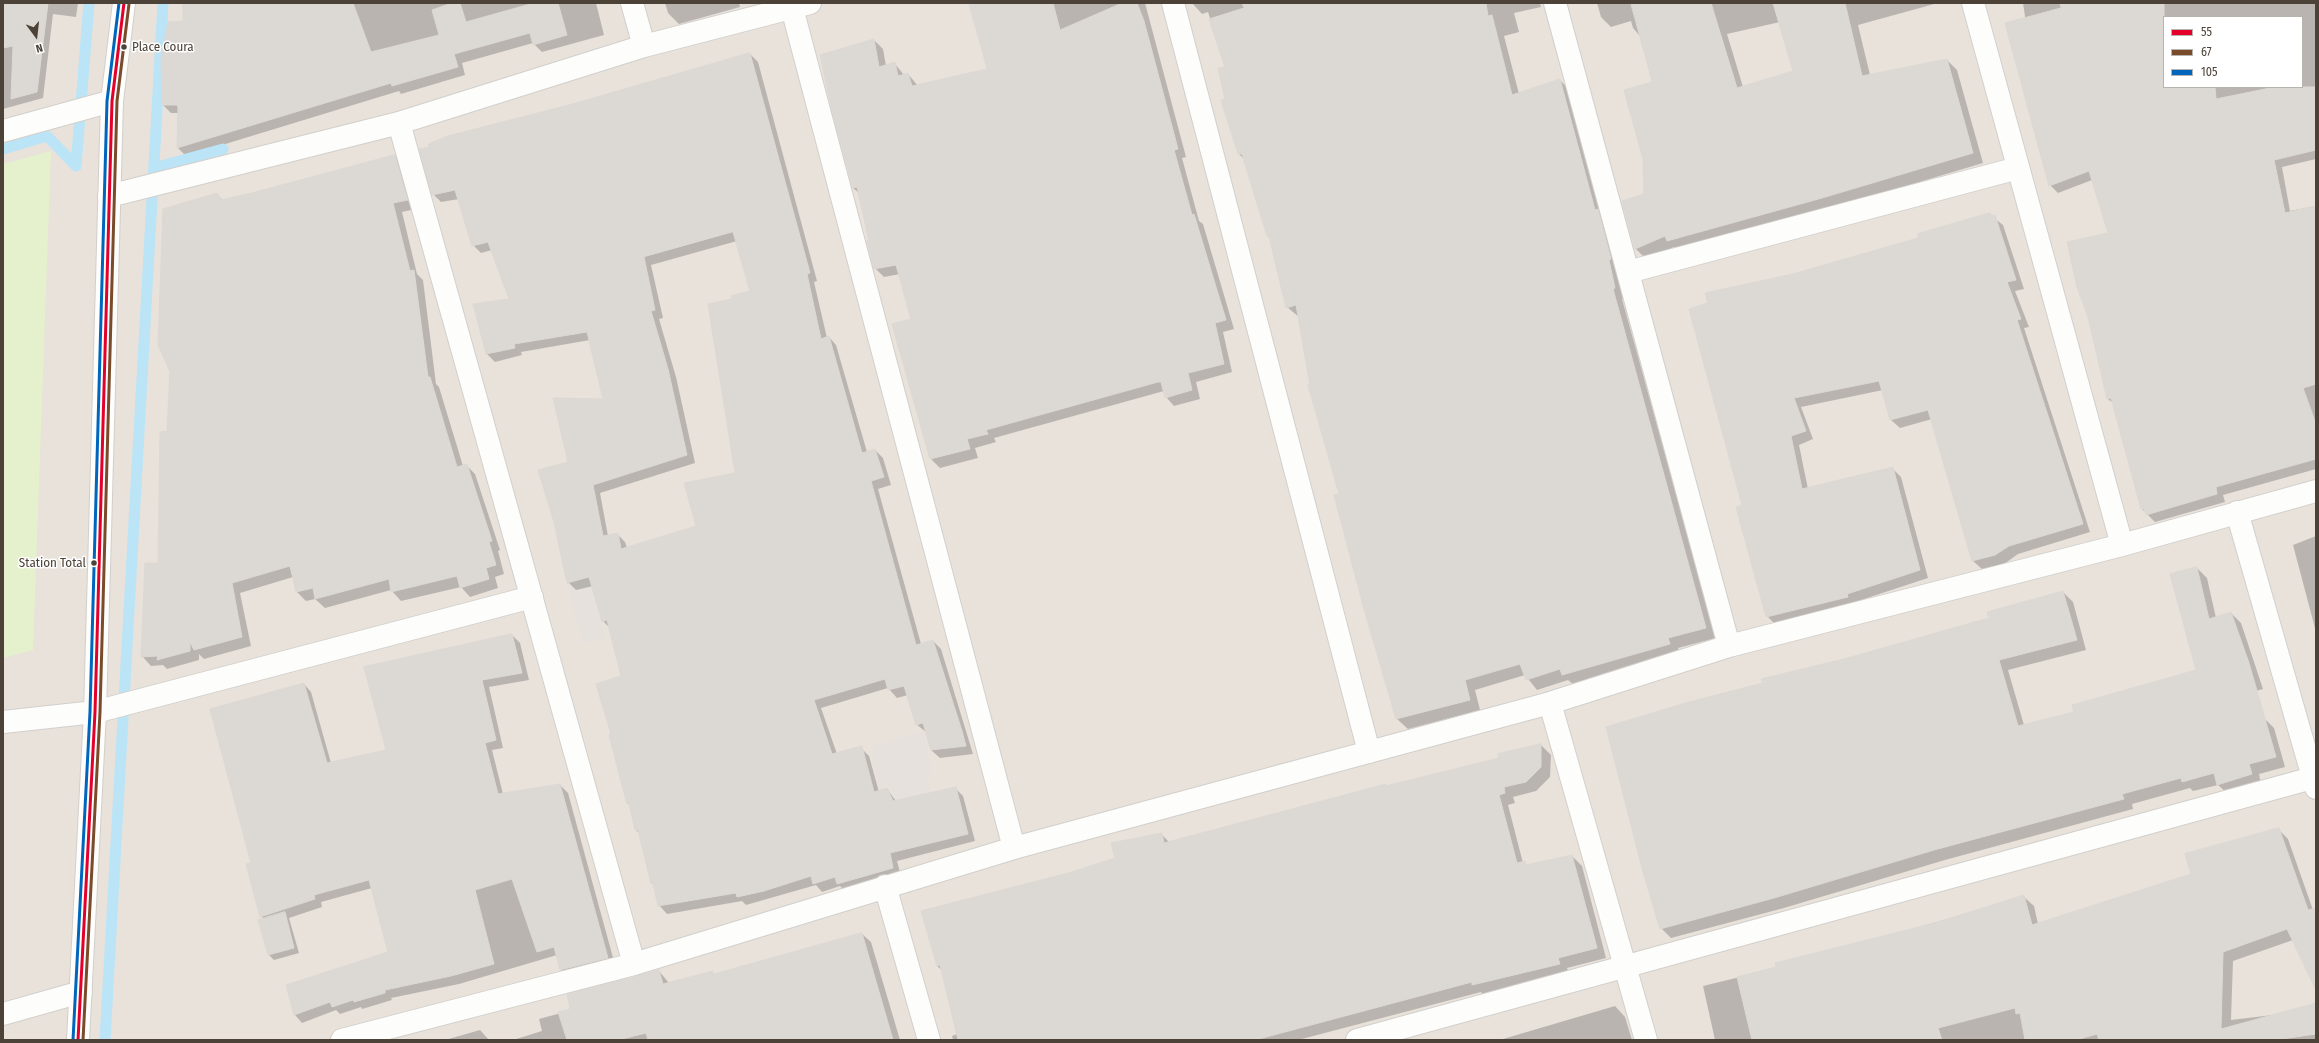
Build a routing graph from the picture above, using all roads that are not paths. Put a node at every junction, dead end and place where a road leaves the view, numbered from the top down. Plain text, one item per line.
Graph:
1 (124, 3) edge
2 (632, 3) edge
3 (1173, 3) edge
4 (1555, 3) edge
5 (1973, 3) edge
6 (801, 6) edge
7 (644, 46) junction
8 (112, 101) junction
9 (399, 123) junction
10 (3, 131) edge
11 (2018, 168) junction
12 (109, 196) junction
13 (1628, 272) junction
14 (2316, 490) edge
15 (2237, 512) junction
16 (2122, 545) junction
17 (532, 597) junction
18 (1729, 646) junction
19 (1550, 702) junction
20 (95, 712) junction
21 (3, 722) edge
22 (1369, 752) junction
23 (2315, 781) edge
24 (1014, 848) junction
25 (885, 886) junction
26 (634, 964) junction
27 (1625, 966) junction
28 (81, 992) junction
29 (3, 1014) edge
30 (78, 1040) edge
31 (342, 1040) edge
32 (929, 1040) edge
33 (1357, 1040) edge
34 (1646, 1040) edge

1 - 8 street
2 - 7 street
3 - 22 street
4 - 13 street
5 - 11 street
6 - 7 street
6 - 24 street
7 - 9 street
8 - 10 street
8 - 12 street
9 - 12 street
9 - 17 street
11 - 13 street
11 - 16 street
12 - 20 street
13 - 18 street
14 - 15 street
15 - 16 street
15 - 23 street
16 - 18 street
17 - 20 street
17 - 26 street
18 - 19 street
19 - 22 street
19 - 27 street
20 - 21 street
20 - 28 street
22 - 24 street
23 - 27 street
24 - 25 street
25 - 26 street
25 - 32 street
26 - 31 street
27 - 33 street
27 - 34 street
28 - 29 street
28 - 30 street

